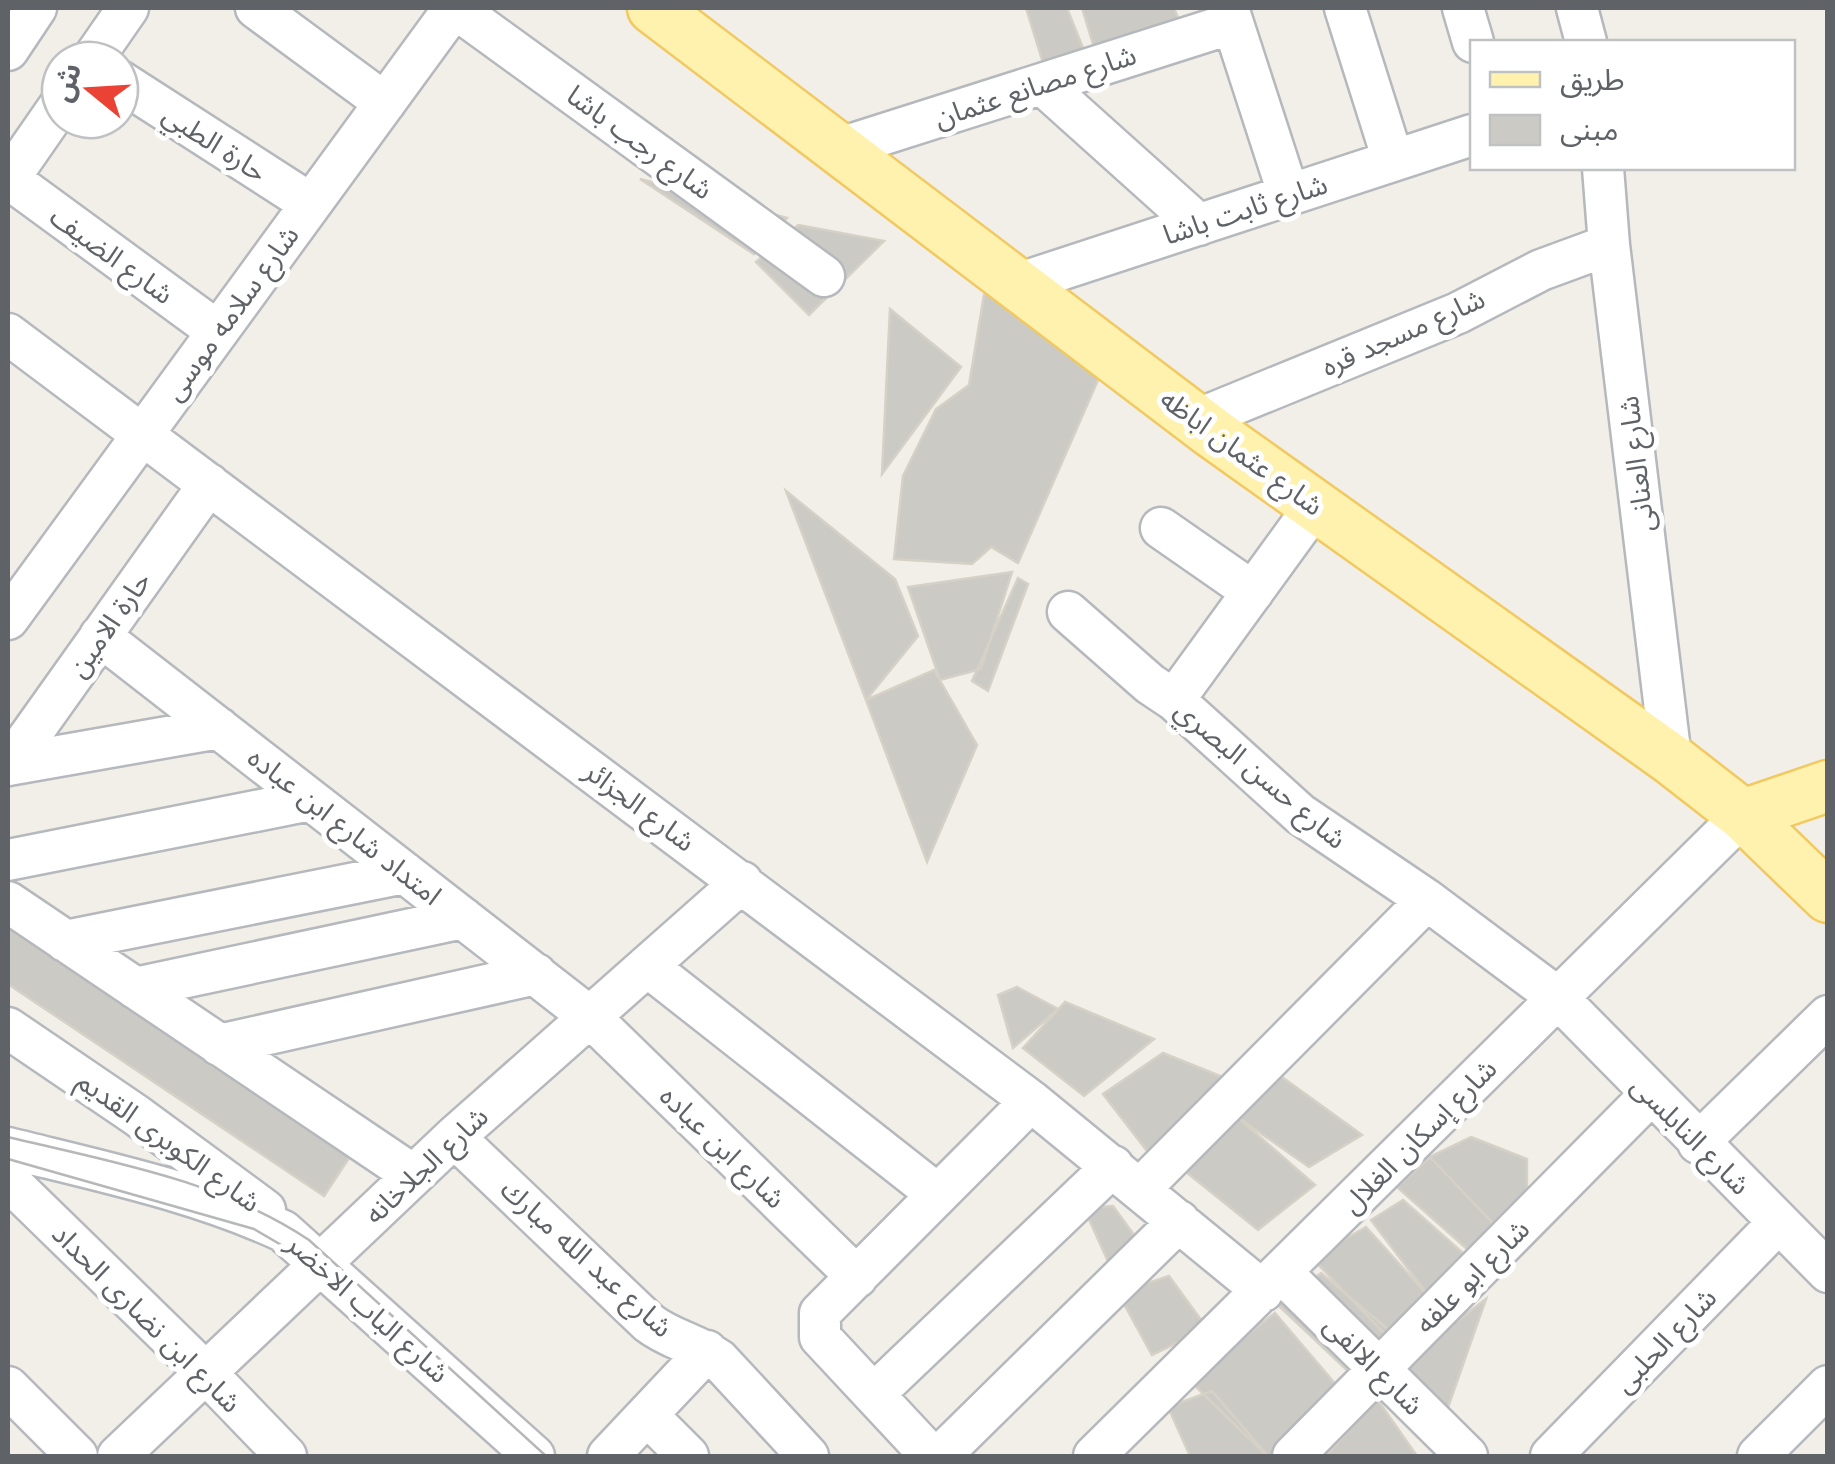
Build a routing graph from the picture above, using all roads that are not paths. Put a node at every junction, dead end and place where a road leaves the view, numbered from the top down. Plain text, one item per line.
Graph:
1 (36, 8) edge
2 (128, 8) edge
3 (256, 8) edge
4 (454, 8) edge
5 (653, 8) edge
6 (1344, 8) edge
7 (1463, 8) edge
8 (1577, 8) edge
9 (1231, 15) edge
10 (106, 40) edge
11 (1472, 40) edge
12 (1585, 40) edge
13 (8, 50) edge
14 (1042, 84) junction
15 (140, 94) edge
16 (385, 103) junction
17 (40, 133) edge
18 (1470, 136) edge
19 (836, 149) junction
20 (1393, 160) junction
21 (1603, 170) edge
22 (8, 179) edge
23 (1289, 196) junction
24 (311, 204) junction
25 (1199, 224) junction
26 (1609, 245) junction
27 (824, 276) dead end
28 (1018, 284) junction
29 (217, 332) junction
30 (8, 334) edge
31 (1196, 420) junction
32 (143, 436) junction
33 (208, 484) junction
34 (1316, 506) junction
35 (1161, 528) dead end
36 (1253, 592) junction
37 (13, 601) edge
38 (1068, 612) dead end
39 (100, 636) junction
40 (1174, 700) junction
41 (219, 728) junction
42 (1671, 760) junction
43 (8, 765) edge
44 (1828, 786) edge
45 (311, 800) junction
46 (1744, 815) junction
47 (8, 860) edge
48 (405, 873) junction
49 (742, 882) junction
50 (1828, 897) edge
51 (1427, 900) junction
52 (8, 902) edge
53 (463, 918) junction
54 (65, 941) junction
55 (647, 966) junction
56 (536, 974) junction
57 (135, 988) junction
58 (1557, 997) junction
59 (1828, 1016) edge
60 (590, 1017) junction
61 (8, 1028) edge
62 (219, 1044) junction
63 (1650, 1095) junction
64 (1031, 1101) junction
65 (454, 1137) junction
66 (1698, 1143) junction
67 (8, 1148) edge
68 (413, 1175) junction
69 (1127, 1177) junction
70 (8, 1180) edge
71 (937, 1194) junction
72 (1178, 1221) junction
73 (1778, 1223) junction
74 (321, 1266) junction
75 (1828, 1272) edge
76 (857, 1277) junction
77 (1272, 1282) junction
78 (707, 1352) junction
79 (1379, 1370) junction
80 (206, 1373) junction
81 (1828, 1386) edge
82 (8, 1387) edge
83 (874, 1394) junction
84 (647, 1415) junction
85 (77, 1456) edge
86 (118, 1456) edge
87 (286, 1456) edge
88 (534, 1456) edge
89 (608, 1456) edge
90 (688, 1456) edge
91 (808, 1456) edge
92 (932, 1456) edge
93 (940, 1456) edge
94 (1094, 1456) edge
95 (1293, 1456) edge
96 (1467, 1456) edge
97 (1552, 1456) edge
98 (1758, 1456) edge

1 - 13 street
2 - 10 street
3 - 16 street
4 - 16 street, شارع سلامه موسى
4 - 27 street, شارع رجب باشا
5 - 19 main road, شارع عثمان اباظه
6 - 20 street
7 - 11 street
8 - 12 street
9 - 14 street, شارع مصانع عثمان
9 - 23 street
14 - 19 street, شارع مصانع عثمان
14 - 25 street
15 - 24 street, حارة الطبي
16 - 24 street, شارع سلامه موسى
17 - 22 street
18 - 20 street, شارع ثابت باشا
19 - 28 main road, شارع عثمان اباظه
20 - 23 street, شارع ثابت باشا
21 - 26 street, شارع العنانى
22 - 29 street, شارع الضيف
23 - 25 street, شارع ثابت باشا
24 - 29 street, شارع سلامه موسى
25 - 28 street, شارع ثابت باشا
26 - 31 street, شارع مسجد قره
26 - 42 street, شارع العنانى
28 - 31 main road, شارع عثمان اباظه
29 - 32 street, شارع سلامه موسى
30 - 32 street, شارع الجزائر
31 - 34 main road, شارع عثمان اباظه
32 - 33 street, شارع الجزائر
32 - 37 street, شارع سلامه موسى
33 - 39 street, حارة الامين
33 - 49 street, شارع الجزائر
34 - 36 street
34 - 42 main road, شارع عثمان اباظه
35 - 36 street
36 - 40 street
38 - 40 street, شارع حسن البصري
39 - 41 street, امتداد شارع ابن عباده
39 - 43 street, حارة الامين
40 - 51 street, شارع حسن البصري
41 - 43 street
41 - 45 street, امتداد شارع ابن عباده
42 - 46 main road, شارع عثمان اباظه
44 - 46 main road
45 - 47 street
45 - 48 street, امتداد شارع ابن عباده
46 - 50 main road, شارع عثمان اباظه
46 - 58 street, شارع إسكان الغلال
48 - 53 street, امتداد شارع ابن عباده
48 - 54 street
49 - 55 street, شارع الجلاخانه
49 - 64 street, شارع الجزائر
51 - 58 street, شارع حسن البصري
51 - 69 street
52 - 54 street
53 - 56 street, امتداد شارع ابن عباده
53 - 57 street
54 - 57 street
55 - 60 street, شارع الجلاخانه
55 - 71 street
56 - 60 street, امتداد شارع ابن عباده
56 - 62 street
57 - 62 street
58 - 63 street, شارع النابلسى
58 - 77 street, شارع إسكان الغلال
59 - 66 street
60 - 65 street, شارع الجلاخانه
60 - 76 street, شارع ابن عباده
61 - 74 street, شارع الكوبرى القديم
62 - 68 street
63 - 66 street, شارع النابلسى
63 - 79 street, شارع ابو علفه
64 - 69 street, شارع الجزائر
64 - 71 street
65 - 68 street, شارع الجلاخانه
65 - 78 street, شارع عبد الله مبارك
66 - 73 street, شارع النابلسى
67 - 74 street, شارع الباب الاخضر
68 - 74 street, شارع الجلاخانه
69 - 72 street, شارع الجزائر
69 - 83 street
70 - 80 street, شارع ابن نضارى الحداد
71 - 76 street
72 - 77 street, شارع الجزائر
72 - 93 street
73 - 75 street, شارع النابلسى
73 - 97 street, شارع الحلبى
74 - 80 street, شارع الجلاخانه
74 - 88 street, شارع الباب الاخضر
76 - 83 street
77 - 79 street, شارع الالفى
77 - 94 street, شارع إسكان الغلال
78 - 84 street
78 - 91 street, شارع عبد الله مبارك
79 - 95 street, شارع ابو علفه
79 - 96 street, شارع الالفى
80 - 86 street, شارع الجلاخانه
80 - 87 street, شارع ابن نضارى الحداد
81 - 98 street
82 - 85 street
83 - 92 street
84 - 89 street
84 - 90 street

